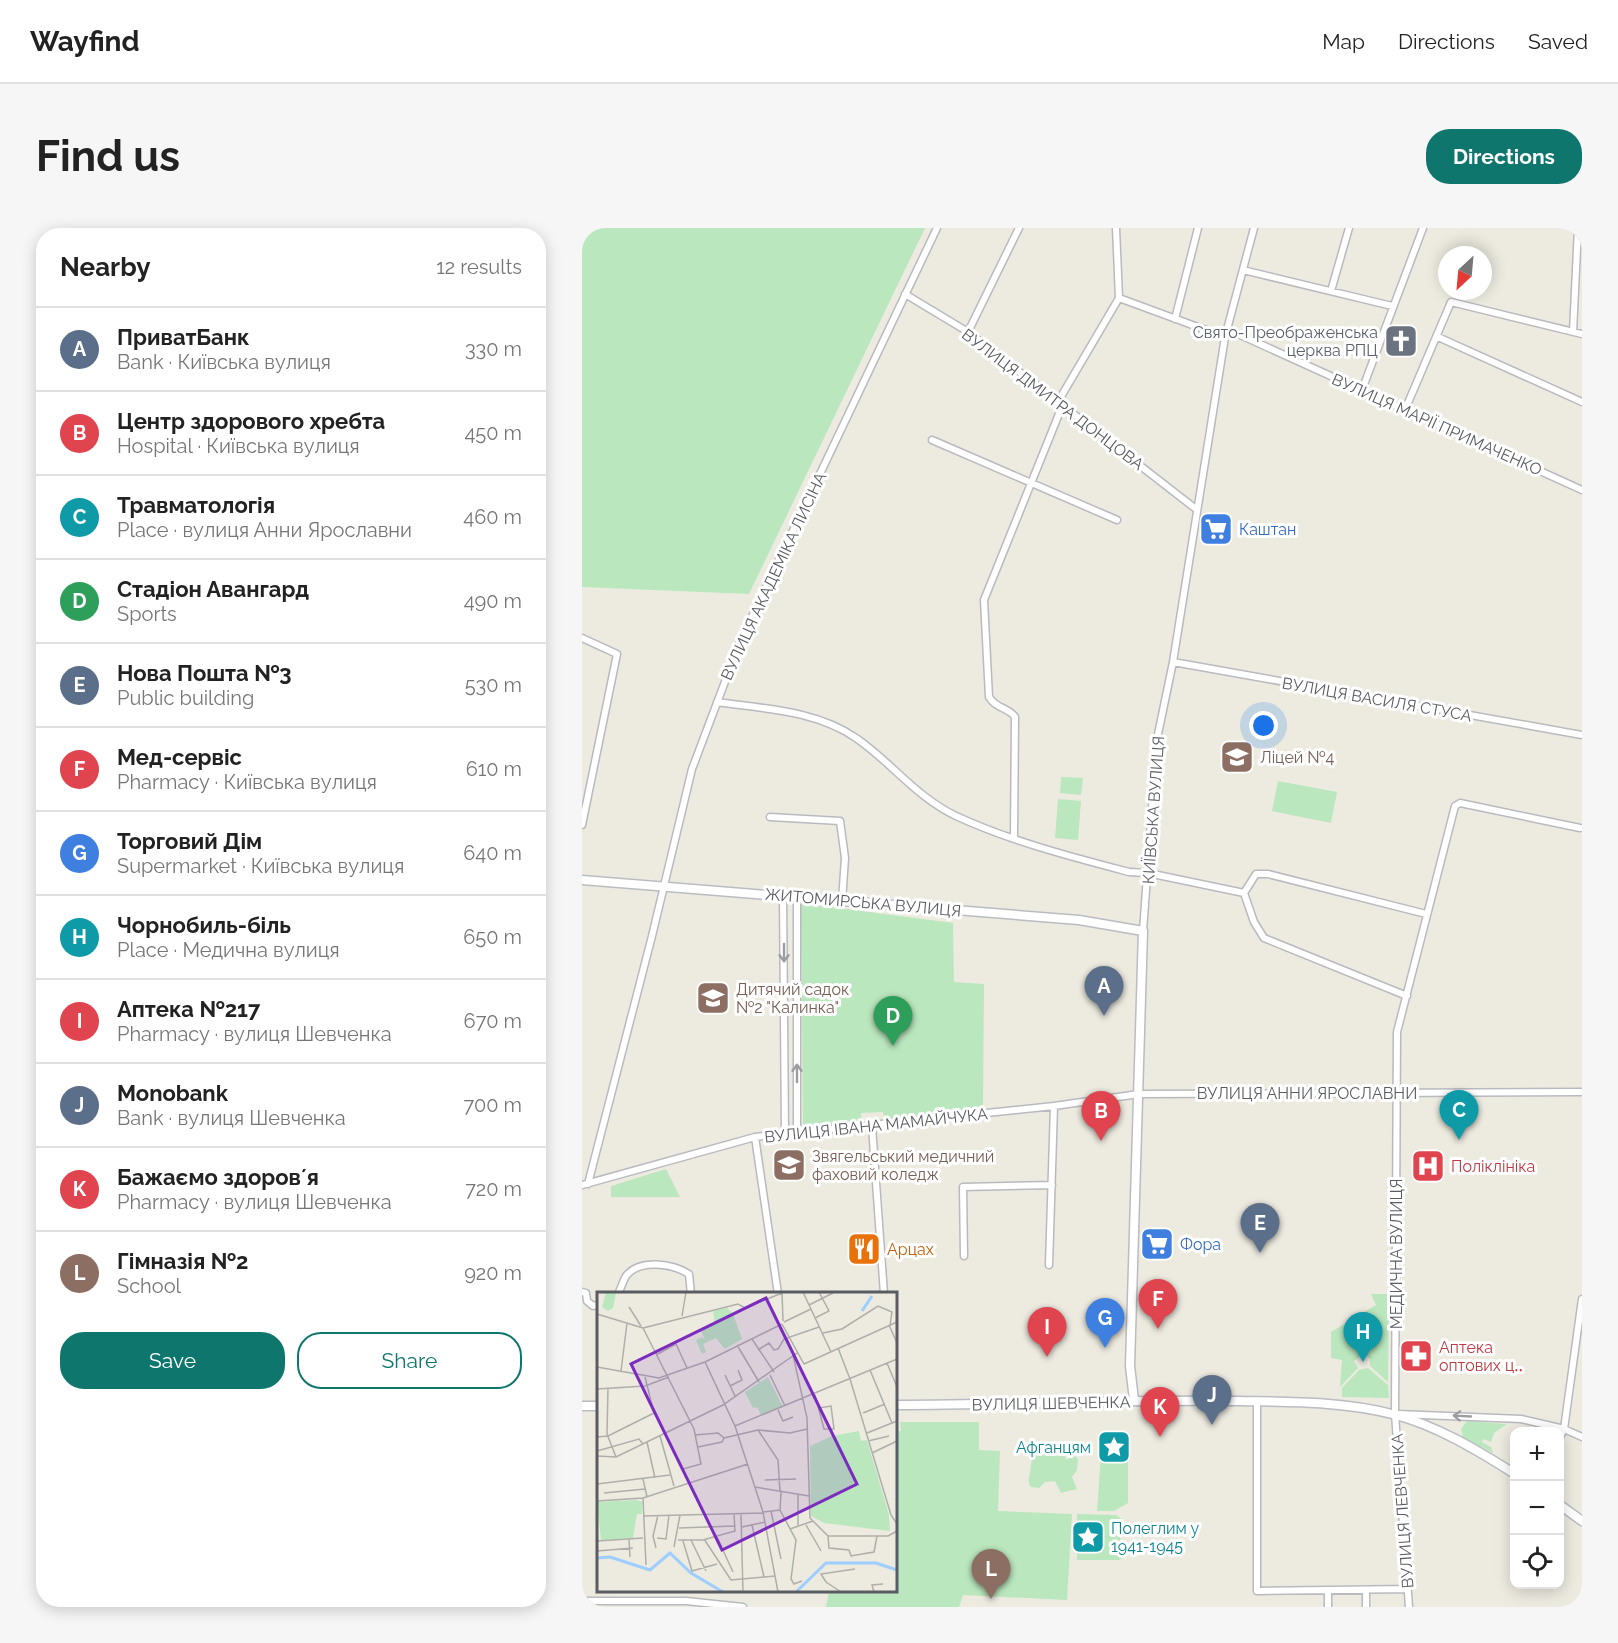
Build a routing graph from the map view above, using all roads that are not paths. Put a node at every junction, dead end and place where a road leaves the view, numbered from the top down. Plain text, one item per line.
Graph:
1 (937, 228) edge
2 (1018, 228) edge
3 (1116, 228) edge
4 (1198, 228) edge
5 (1254, 228) edge
6 (1349, 228) edge
7 (1423, 228) edge
8 (1578, 228) edge
9 (1243, 270) junction
10 (1330, 291) junction
11 (905, 294) junction
12 (1119, 298) junction
13 (1392, 306) junction
14 (1175, 319) junction
15 (1227, 329) junction
16 (968, 332) junction
17 (1573, 333) junction
18 (1582, 334) edge
19 (1225, 337) junction
20 (1438, 338) junction
21 (1362, 390) junction
22 (1061, 402) junction
23 (1582, 402) edge
24 (1405, 410) junction
25 (932, 440) dead end
26 (1031, 484) junction
27 (1582, 490) edge
28 (1196, 509) junction
29 (1117, 520) dead end
30 (582, 638) edge
31 (1173, 662) junction
32 (717, 702) junction
33 (1582, 735) edge
34 (585, 796) edge
35 (770, 818) dead end
36 (582, 825) edge
37 (1580, 828) dead end
38 (1014, 838) junction
39 (1149, 873) junction
40 (582, 880) edge
41 (664, 886) junction
42 (1244, 893) junction
43 (783, 894) junction
44 (797, 896) junction
45 (842, 901) junction
46 (1426, 914) junction
47 (1143, 931) junction
48 (1407, 996) junction
49 (1582, 1092) edge
50 (1139, 1094) junction
51 (1397, 1094) junction
52 (1054, 1106) junction
53 (872, 1125) junction
54 (797, 1132) junction
55 (784, 1133) junction
56 (754, 1137) junction
57 (585, 1184) edge
58 (1052, 1185) junction
59 (964, 1256) dead end
60 (1049, 1265) dead end
61 (582, 1292) edge
62 (619, 1292) edge
63 (691, 1292) edge
64 (778, 1292) edge
65 (884, 1292) edge
66 (1582, 1299) edge
67 (597, 1305) edge
68 (1134, 1401) junction
69 (1257, 1401) junction
70 (897, 1405) edge
71 (1395, 1414) junction
72 (1555, 1427) edge
73 (1564, 1429) joint
74 (1582, 1437) edge
75 (1510, 1471) edge
76 (1564, 1508) edge
77 (1582, 1521) edge
78 (1408, 1589) junction
79 (1328, 1592) junction
80 (1366, 1592) junction
81 (582, 1601) edge
82 (742, 1607) edge
83 (1328, 1607) edge
84 (1366, 1607) edge
85 (1409, 1607) edge

1 - 11 street, ВУЛИЦЯ АКАДЕМІКА ЛИСІНА
2 - 16 street
3 - 12 street
4 - 14 street
5 - 9 street, КИЇВСЬКА ВУЛИЦЯ
6 - 10 street
7 - 13 street
8 - 17 street
9 - 10 street
9 - 15 street, КИЇВСЬКА ВУЛИЦЯ
10 - 13 street
11 - 16 street, ВУЛИЦЯ ДМИТРА ДОНЦОВА
11 - 32 street, ВУЛИЦЯ АКАДЕМІКА ЛИСІНА
12 - 14 street
12 - 22 street
13 - 21 street
14 - 19 street
15 - 19 street, КИЇВСЬКА ВУЛИЦЯ
15 - 21 street, ВУЛИЦЯ МАРІЇ ПРИМАЧЕНКО
16 - 22 street, ВУЛИЦЯ ДМИТРА ДОНЦОВА
17 - 18 street
17 - 20 street
19 - 28 street, КИЇВСЬКА ВУЛИЦЯ
20 - 23 street
20 - 24 street
21 - 24 street, ВУЛИЦЯ МАРІЇ ПРИМАЧЕНКО
22 - 26 street
22 - 28 street, ВУЛИЦЯ ДМИТРА ДОНЦОВА
24 - 27 street, ВУЛИЦЯ МАРІЇ ПРИМАЧЕНКО
25 - 26 street
26 - 29 street
26 - 38 street
28 - 31 street, КИЇВСЬКА ВУЛИЦЯ
30 - 34 street
31 - 33 street, ВУЛИЦЯ ВАСИЛЯ СТУСА
31 - 39 street, КИЇВСЬКА ВУЛИЦЯ
32 - 38 street
32 - 41 street, ВУЛИЦЯ АКАДЕМІКА ЛИСІНА
34 - 36 street
35 - 45 street
37 - 46 street, МЕДИЧНА ВУЛИЦЯ
38 - 39 street
39 - 42 street
39 - 47 street, КИЇВСЬКА ВУЛИЦЯ
40 - 41 main road, ЖИТОМИРСЬКА ВУЛИЦЯ
41 - 43 main road, ЖИТОМИРСЬКА ВУЛИЦЯ
41 - 57 street, ВУЛИЦЯ АКАДЕМІКА ЛИСІНА
42 - 46 street
42 - 48 street
43 - 44 main road, ЖИТОМИРСЬКА ВУЛИЦЯ
43 -> 55 street
44 - 45 main road, ЖИТОМИРСЬКА ВУЛИЦЯ
54 -> 44 street
45 - 47 main road, ЖИТОМИРСЬКА ВУЛИЦЯ
46 - 48 street, МЕДИЧНА ВУЛИЦЯ
47 - 50 main road, КИЇВСЬКА ВУЛИЦЯ
48 - 51 street, МЕДИЧНА ВУЛИЦЯ
49 - 51 street, ВУЛИЦЯ АННИ ЯРОСЛАВНИ
50 - 51 street, ВУЛИЦЯ АННИ ЯРОСЛАВНИ
50 - 52 street, ВУЛИЦЯ ІВАНА МАМАЙЧУКА
50 - 68 main road, КИЇВСЬКА ВУЛИЦЯ
51 - 71 street, МЕДИЧНА ВУЛИЦЯ
52 - 53 street, ВУЛИЦЯ ІВАНА МАМАЙЧУКА
52 - 58 street
53 - 54 street, ВУЛИЦЯ ІВАНА МАМАЙЧУКА
53 - 65 street
54 - 55 street, ВУЛИЦЯ ІВАНА МАМАЙЧУКА
55 - 56 street, ВУЛИЦЯ ІВАНА МАМАЙЧУКА
56 - 57 street, ВУЛИЦЯ ІВАНА МАМАЙЧУКА
56 - 64 street
58 - 59 street
58 - 60 street
61 - 67 street
62 - 63 street
66 - 73 street
68 - 69 main road, ВУЛИЦЯ ШЕВЧЕНКА
68 - 70 main road, ВУЛИЦЯ ШЕВЧЕНКА
69 - 71 main road, ВУЛИЦЯ ШЕВЧЕНКА
69 - 79 street
72 -> 71 street
71 - 75 main road, ВУЛИЦЯ ШЕВЧЕНКА
71 - 78 street, ВУЛИЦЯ ЛЕВЧЕНКА
73 - 74 street
76 - 77 main road
78 - 80 street
78 - 85 street, ВУЛИЦЯ ЛЕВЧЕНКА
79 - 80 street
79 - 83 street
80 - 84 street
81 - 82 street

